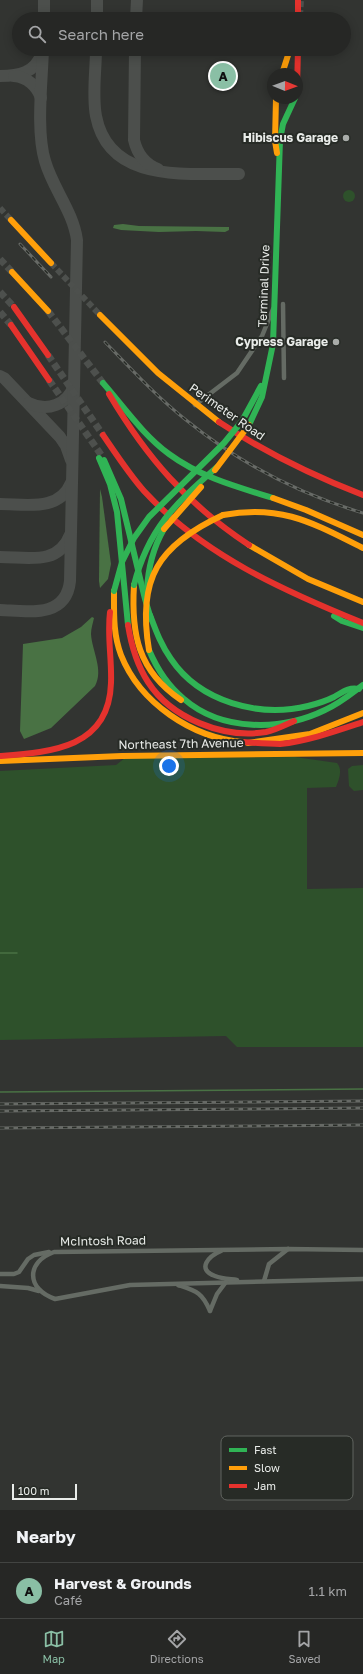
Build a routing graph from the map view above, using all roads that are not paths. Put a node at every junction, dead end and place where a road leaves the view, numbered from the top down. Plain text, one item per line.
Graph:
1 (298, 0) edge
2 (298, 12) edge
3 (288, 56) edge
4 (298, 56) edge
5 (284, 68) edge
6 (298, 68) edge
7 (276, 104) edge
8 (292, 104) edge
9 (279, 162) junction
10 (11, 220) tunnel mouth
11 (51, 263) tunnel mouth
12 (12, 272) tunnel mouth
13 (275, 304) junction
14 (283, 304) dead end
15 (14, 307) tunnel mouth
16 (48, 311) tunnel mouth
17 (100, 315) tunnel mouth
18 (11, 326) tunnel mouth
19 (48, 355) tunnel mouth
20 (266, 373) junction
21 (284, 378) dead end
22 (49, 380) tunnel mouth
23 (195, 405) junction
24 (102, 435) tunnel mouth
25 (217, 468) junction
26 (363, 495) edge
27 (363, 536) edge
28 (363, 548) edge
29 (113, 599) junction
30 (363, 602) edge
31 (314, 603) junction
32 (151, 620) junction
33 (363, 623) edge
34 (363, 628) edge
35 (361, 687) edge
36 (190, 704) junction
37 (363, 713) edge
38 (294, 721) junction
39 (363, 722) edge
40 (248, 743) junction
41 (363, 753) edge
42 (0, 756) edge
43 (0, 762) edge
44 (288, 1249) junction
45 (225, 1250) junction
46 (363, 1250) edge
47 (54, 1252) junction
48 (0, 1274) edge
49 (363, 1279) edge
50 (264, 1281) junction
51 (226, 1282) junction
52 (251, 1282) junction
53 (174, 1284) junction
54 (0, 1286) edge
55 (39, 1291) junction

1 - 2 main road
3 - 5 main road
4 - 6 main road
7 - 9 main road
8 - 9 main road
9 - 13 main road, Terminal Drive
10 - 11 main road
12 - 16 main road
13 - 20 main road, Terminal Drive
13 - 23 street
14 - 21 street
15 - 19 main road
17 - 23 main road, Perimeter Road
18 - 22 main road
20 - 25 main road, Terminal Drive, bridge
20 - 29 main road, bridge
23 - 26 main road, Perimeter Road
24 - 31 main road
25 - 32 main road, bridge
25 - 36 main road, bridge
27 - 30 main road
28 - 36 main road, bridge
29 - 40 main road
29 - 42 main road
31 - 33 main road
31 - 34 main road
32 - 35 main road
32 - 38 main road
35 - 38 main road
36 - 38 main road
37 - 40 main road
39 - 40 main road
41 - 43 main road, Northeast 7th Avenue
44 - 45 street, McIntosh Road
44 - 46 street, McIntosh Road
44 - 50 street
45 - 47 street, McIntosh Road
45 - 52 street
47 - 48 street
47 - 55 street, McIntosh Road
49 - 50 street
50 - 52 street
51 - 52 street
51 - 53 street
51 - 53 street
53 - 55 street
54 - 55 street

